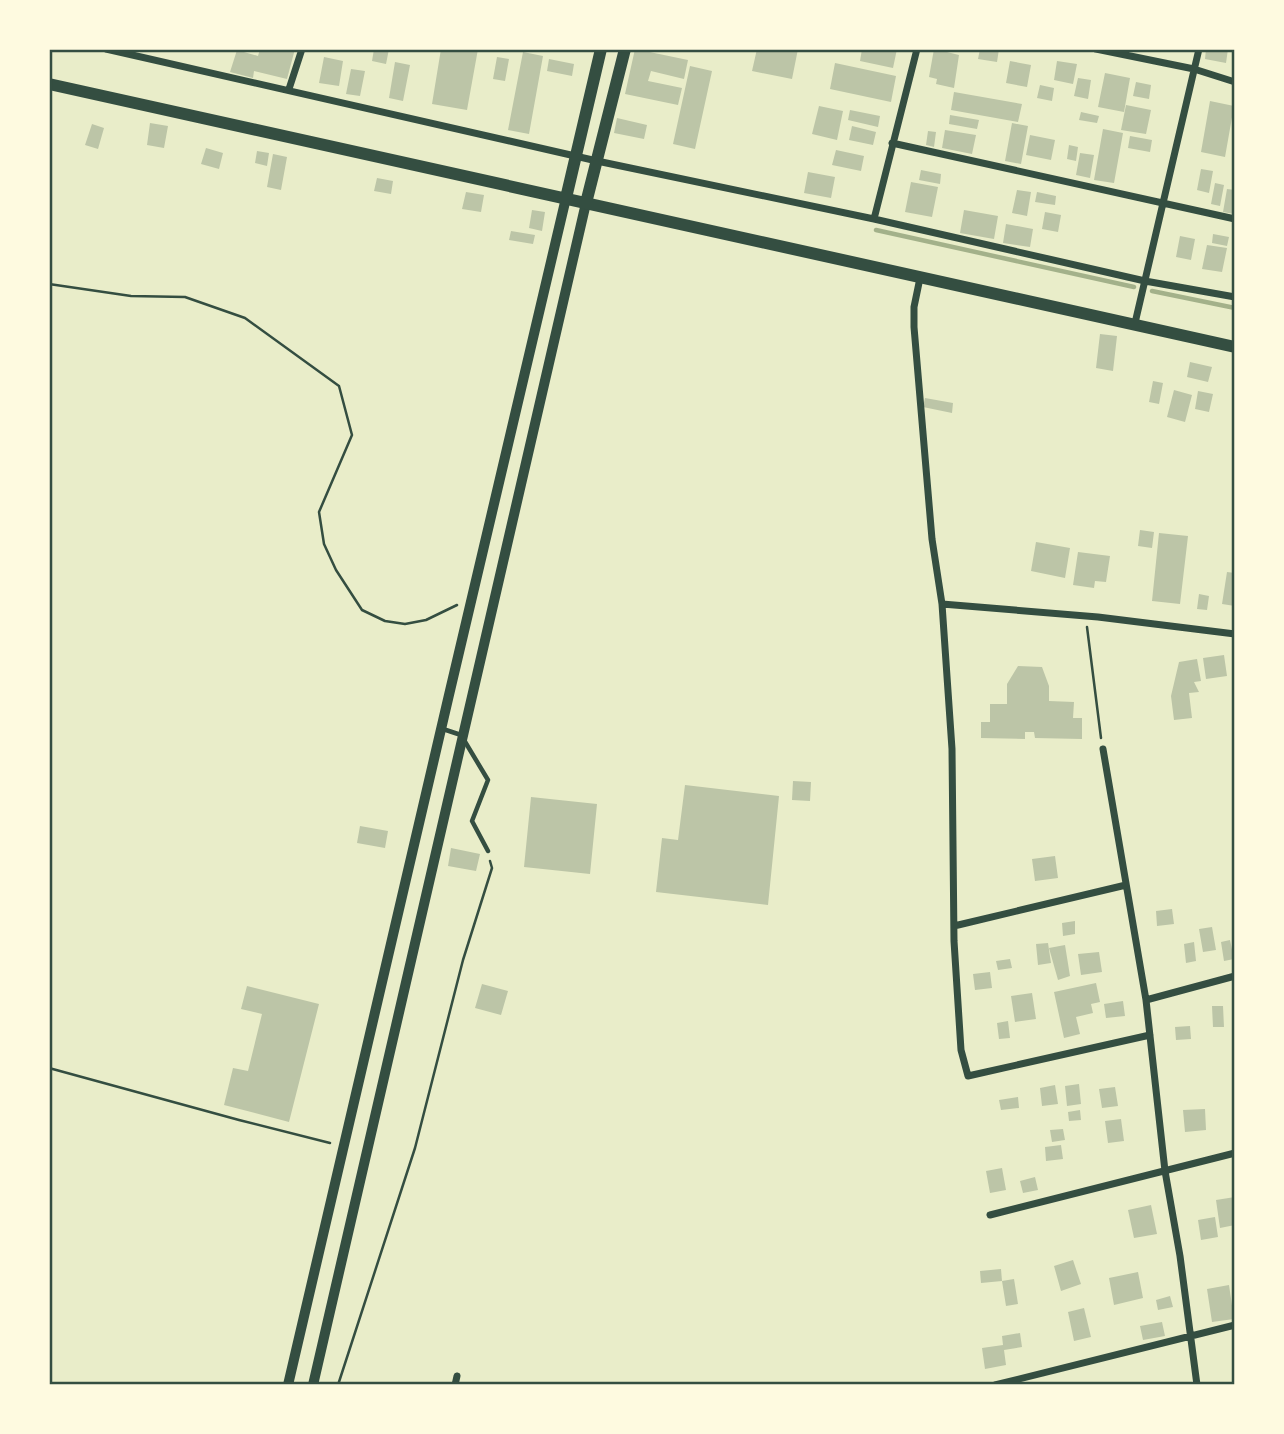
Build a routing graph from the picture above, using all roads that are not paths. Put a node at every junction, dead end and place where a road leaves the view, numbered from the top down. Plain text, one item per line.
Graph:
1 (106, 49) edge
2 (302, 49) edge
3 (601, 49) edge
4 (625, 49) edge
5 (917, 49) edge
6 (1096, 49) edge
7 (1199, 49) edge
8 (1194, 69) junction
9 (1235, 82) edge
10 (49, 84) edge
11 (289, 89) junction
12 (892, 143) junction
13 (576, 155) junction
14 (597, 161) junction
15 (566, 198) junction
16 (586, 203) junction
17 (1164, 203) junction
18 (874, 219) junction
19 (1235, 219) edge
20 (920, 278) junction
21 (1145, 281) junction
22 (1235, 297) edge
23 (1135, 323) junction
24 (1235, 347) edge
25 (520, 391) junction
26 (541, 396) junction
27 (942, 604) junction
28 (1235, 634) edge
29 (442, 728) junction
30 (461, 736) junction
31 (1103, 749) road end
32 (488, 851) road end
33 (413, 854) junction
34 (433, 859) junction
35 (1126, 885) junction
36 (954, 926) junction
37 (1235, 976) edge
38 (1146, 1000) junction
39 (379, 1003) junction
40 (399, 1007) junction
41 (1150, 1035) junction
42 (1235, 1153) edge
43 (1165, 1171) junction
44 (990, 1215) dead end
45 (1235, 1325) edge
46 (1191, 1335) junction
47 (457, 1376) dead end
48 (288, 1385) edge
49 (313, 1385) edge
50 (455, 1385) edge
51 (995, 1385) edge
52 (1197, 1385) edge

1 - 11 street
2 - 11 street
3 - 13 main road
4 - 14 main road
5 - 12 street
6 - 8 street
7 - 8 street
8 - 9 street
8 - 17 street
10 - 15 main road
11 - 13 street
12 - 17 street
12 - 18 street
13 - 14 street
13 - 15 main road
14 - 16 main road
14 - 18 street
15 - 16 main road
15 - 25 street
16 - 20 main road
16 - 26 street
17 - 19 street
17 - 21 street
18 - 21 street
20 - 23 main road
20 - 27 street
21 - 22 street
21 - 23 street
23 - 24 main road
25 - 26 street
25 - 29 street
26 - 30 street
27 - 28 street
27 - 36 street
29 - 30 lane
29 - 33 street
30 - 32 lane
30 - 34 street
31 - 35 street
33 - 34 street
33 - 39 street
34 - 40 street
35 - 36 street
35 - 38 street
36 - 41 street
37 - 38 street
38 - 41 street
39 - 40 street
39 - 48 street
40 - 49 street
41 - 43 street
42 - 43 street
43 - 44 street
43 - 46 street
45 - 46 street
46 - 51 street
46 - 52 street
47 - 50 street

